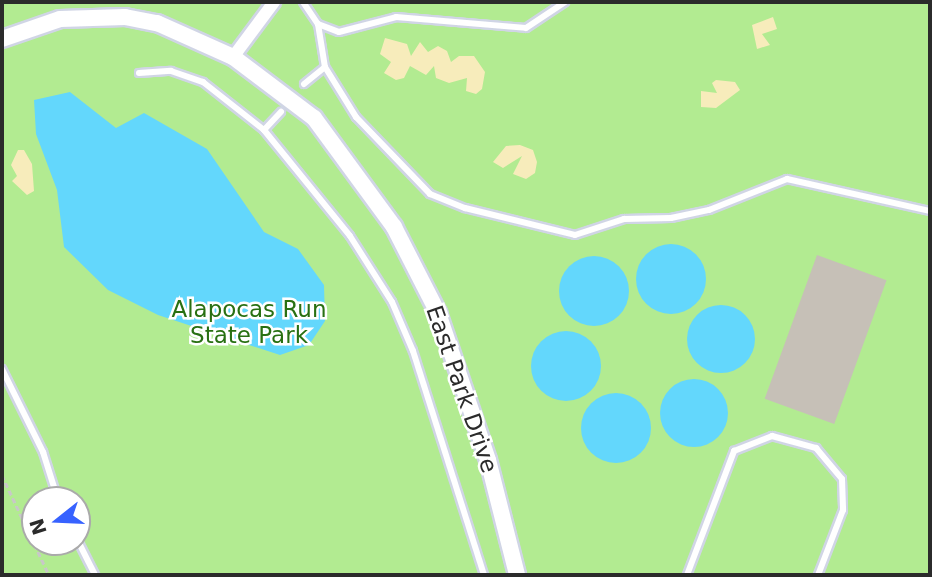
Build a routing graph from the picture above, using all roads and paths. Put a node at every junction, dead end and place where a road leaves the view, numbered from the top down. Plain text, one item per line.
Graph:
1 (274, 2) edge
2 (303, 2) edge
3 (565, 2) edge
4 (318, 24) junction
5 (2, 39) edge
6 (233, 57) junction
7 (325, 66) junction
8 (139, 73) dead end
9 (304, 84) dead end
10 (281, 111) dead end
11 (264, 130) junction
12 (930, 211) edge
13 (2, 369) edge
14 (2, 475) edge
15 (54, 486) edge
16 (86, 556) edge
17 (818, 573) edge
18 (48, 575) edge
19 (95, 575) edge
20 (484, 575) edge
21 (517, 575) edge
22 (687, 575) edge

1 - 6 street
2 - 4 lane
3 - 4 lane
4 - 7 lane
5 - 6 street, East Park Drive
6 - 21 street, East Park Drive
7 - 9 lane
7 - 12 lane
8 - 11 lane
10 - 11 lane
11 - 20 lane
13 - 15 lane
14 - 18 path
16 - 19 lane
17 - 22 lane

